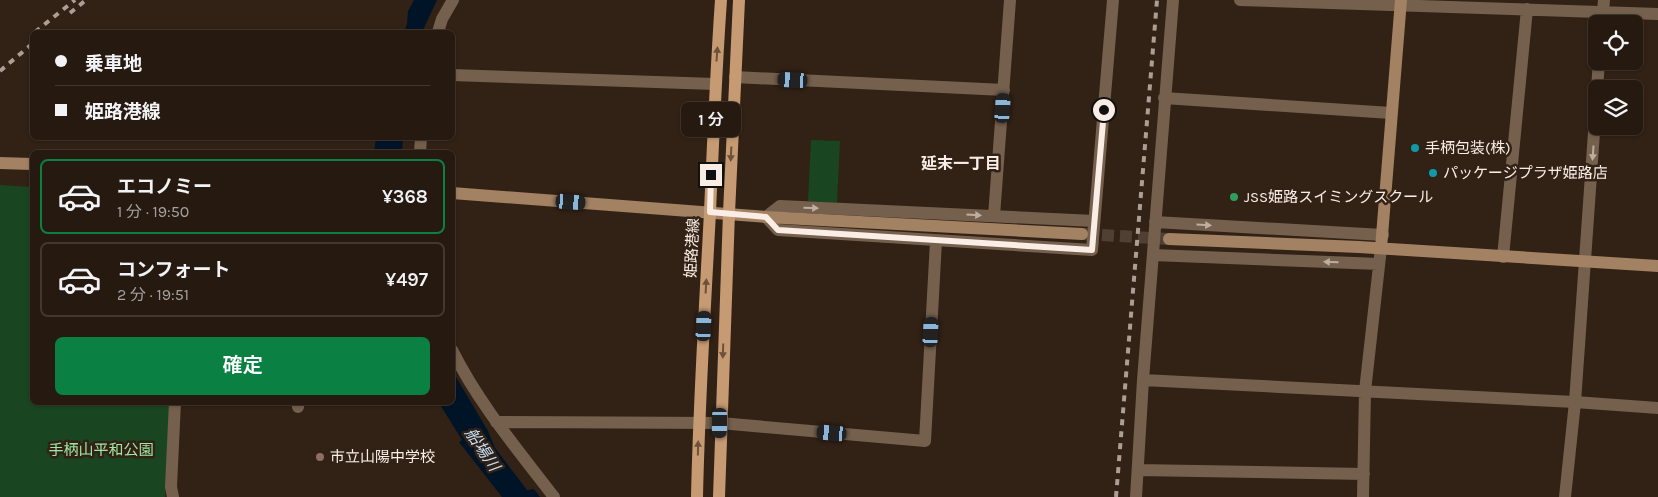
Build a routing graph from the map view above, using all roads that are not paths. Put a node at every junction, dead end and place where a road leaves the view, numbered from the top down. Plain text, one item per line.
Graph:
1 (453, 0) edge
2 (721, 0) edge
3 (739, 0) edge
4 (1010, 0) edge
5 (1113, 0) edge
6 (1173, 0) edge
7 (1240, 0) edge
8 (1400, 3) edge
9 (1527, 9) junction
10 (1603, 12) edge
11 (1658, 14) edge
12 (439, 30) edge
13 (455, 75) edge
14 (735, 77) junction
15 (715, 84) junction
16 (1004, 90) junction
17 (1164, 98) junction
18 (1391, 113) junction
19 (1594, 135) edge
20 (0, 164) edge
21 (30, 164) edge
22 (455, 193) edge
23 (710, 212) junction
24 (728, 213) junction
25 (994, 216) junction
26 (766, 217) junction
27 (1094, 221) junction
28 (1155, 222) junction
29 (1082, 234) tunnel mouth
30 (1169, 239) tunnel mouth
31 (936, 241) junction
32 (1382, 242) junction
33 (1153, 255) junction
34 (1503, 256) junction
35 (1585, 262) junction
36 (1380, 264) junction
37 (1658, 266) edge
38 (455, 356) edge
39 (1143, 380) junction
40 (1365, 391) junction
41 (1575, 402) junction
42 (175, 405) edge
43 (1658, 408) edge
44 (496, 422) junction
45 (698, 422) junction
46 (720, 423) junction
47 (1138, 470) junction
48 (1364, 474) junction
49 (173, 497) edge
50 (554, 497) edge
51 (697, 497) edge
52 (719, 497) edge
53 (1136, 497) edge
54 (1363, 497) edge
55 (1565, 497) edge

1 - 12 street
15 -> 2 main road, 姫路港線
3 - 14 main road
4 - 16 street
5 - 27 street
6 - 17 street
7 - 8 street
8 - 9 street
8 - 18 street
9 - 10 street
9 - 34 street
10 - 11 street
13 - 15 street
14 - 16 street
14 -> 24 main road
15 - 23 main road, 姫路港線
16 - 25 street
17 - 18 street
17 - 28 street
18 - 32 street
19 -> 35 street
20 - 21 street
22 - 23 street
23 - 24 street
45 -> 23 main road, 姫路港線
24 - 26 street
24 -> 46 main road
26 -> 25 street
25 - 27 street
26 - 29 street
26 - 31 street
27 - 31 street
28 -> 32 street
28 - 33 street
30 - 32 street
31 - 46 street
32 - 34 street
32 - 36 street
36 -> 33 street
33 - 39 street
34 - 35 street
35 - 37 street
35 - 41 street
36 - 40 street
38 - 44 street
39 - 40 street
39 - 47 street
40 - 41 street
40 - 48 street
41 - 43 street
41 - 55 street
42 - 49 street
44 - 45 street
44 - 50 street
45 - 46 street
51 -> 45 main road, 姫路港線
46 - 52 main road
47 - 48 street
47 - 53 street
48 - 54 street

